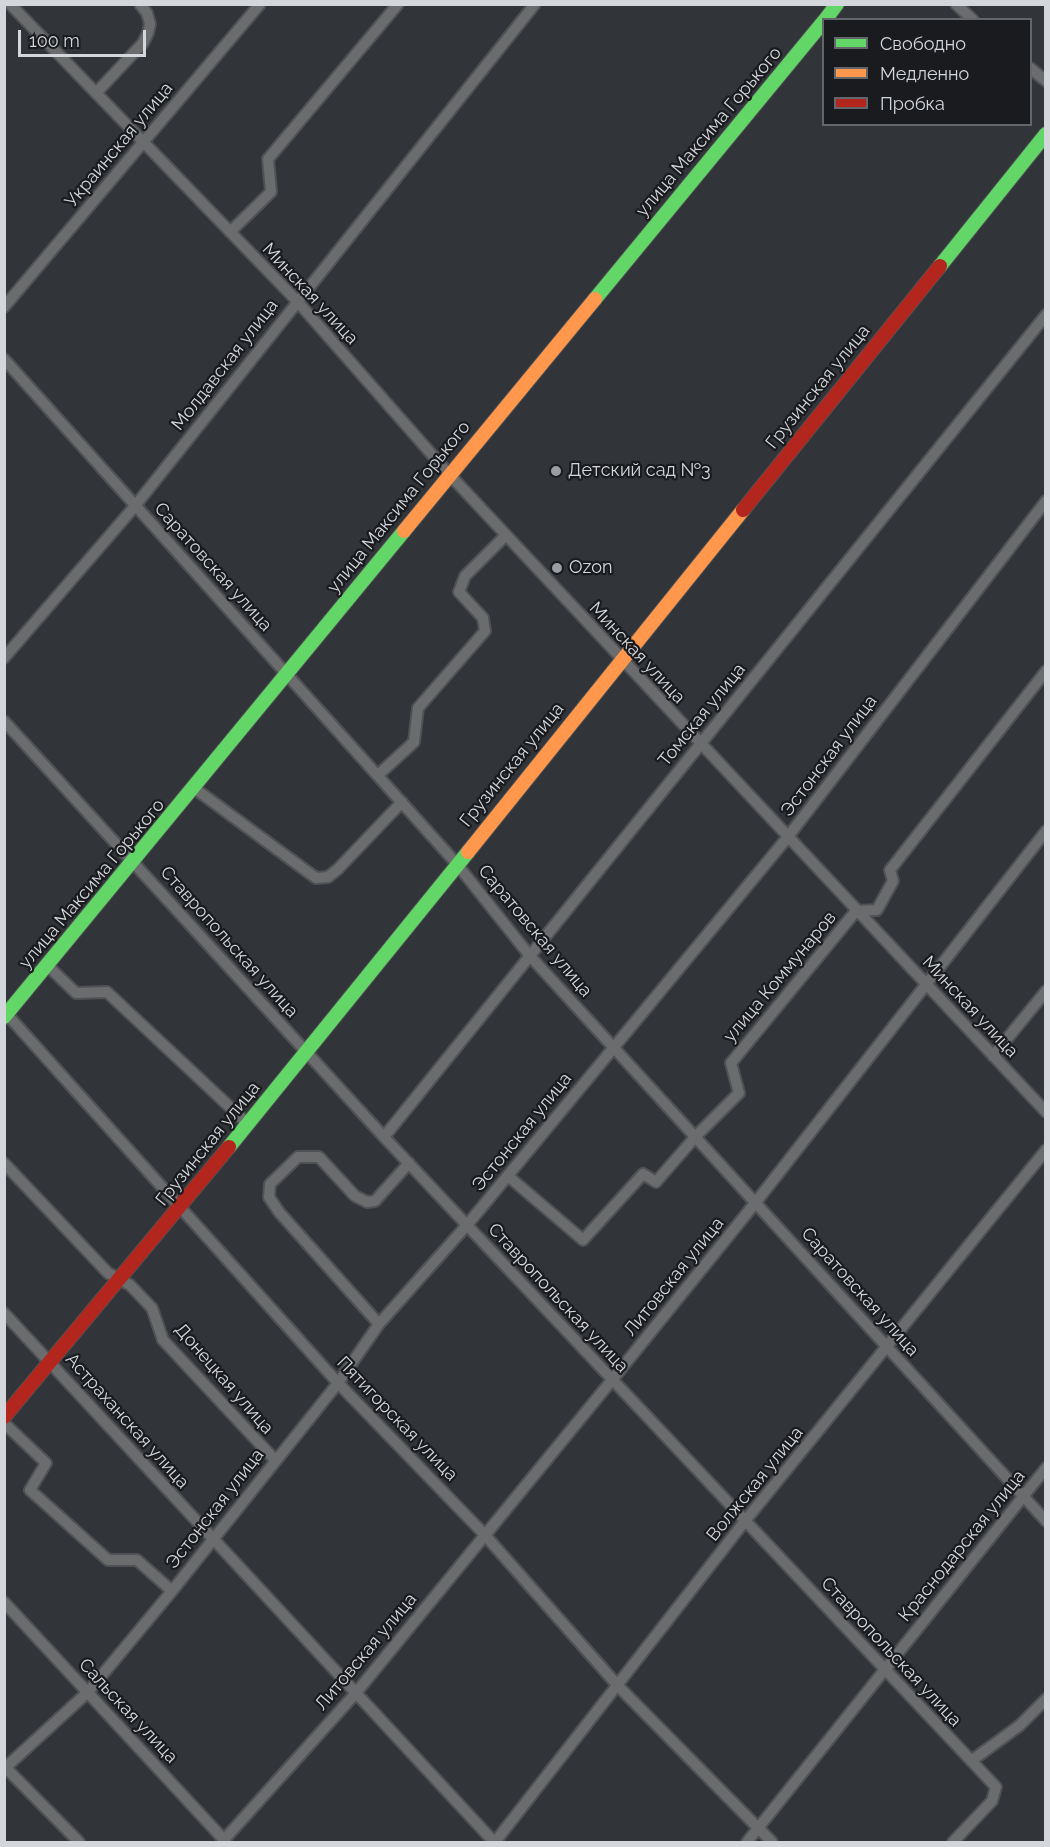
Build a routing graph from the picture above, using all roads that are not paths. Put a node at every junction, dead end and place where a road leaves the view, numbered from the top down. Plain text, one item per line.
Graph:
1 (10, 4) edge
2 (140, 4) edge
3 (260, 4) edge
4 (398, 4) edge
5 (535, 4) edge
6 (837, 4) edge
7 (956, 4) edge
8 (826, 18) edge
9 (971, 18) edge
10 (822, 22) edge
11 (1032, 70) edge
12 (1046, 81) edge
13 (96, 93) junction
14 (1046, 134) edge
15 (143, 142) junction
16 (230, 232) junction
17 (297, 301) junction
18 (4, 307) edge
19 (1046, 315) edge
20 (4, 359) edge
21 (449, 474) junction
22 (1046, 501) edge
23 (135, 506) junction
24 (506, 535) junction
25 (4, 658) edge
26 (621, 659) junction
27 (1046, 671) edge
28 (286, 674) junction
29 (4, 721) edge
30 (699, 744) junction
31 (378, 775) junction
32 (194, 788) junction
33 (402, 802) junction
34 (1046, 831) edge
35 (787, 838) junction
36 (133, 861) junction
37 (456, 863) junction
38 (856, 911) junction
39 (530, 956) junction
40 (48, 966) junction
41 (924, 983) junction
42 (1046, 991) edge
43 (5, 1014) edge
44 (614, 1046) junction
45 (307, 1051) junction
46 (993, 1056) junction
47 (1046, 1112) edge
48 (248, 1124) junction
49 (696, 1136) junction
50 (384, 1137) junction
51 (1046, 1150) edge
52 (4, 1163) edge
53 (409, 1163) junction
54 (508, 1176) junction
55 (756, 1202) junction
56 (181, 1206) junction
57 (467, 1225) junction
58 (120, 1280) junction
59 (4, 1313) edge
60 (379, 1324) junction
61 (887, 1346) junction
62 (51, 1363) junction
63 (612, 1380) junction
64 (338, 1383) junction
65 (4, 1417) edge
66 (4, 1423) edge
67 (275, 1460) junction
68 (1046, 1468) edge
69 (1024, 1496) junction
70 (745, 1521) junction
71 (1046, 1521) edge
72 (484, 1534) junction
73 (211, 1539) junction
74 (172, 1591) junction
75 (4, 1602) edge
76 (885, 1669) junction
77 (619, 1687) junction
78 (88, 1692) junction
79 (356, 1694) junction
80 (1046, 1699) edge
81 (972, 1761) junction
82 (5, 1767) edge
83 (757, 1830) junction
84 (78, 1842) edge
85 (224, 1842) edge
86 (495, 1842) edge
87 (747, 1842) edge
88 (772, 1842) edge
89 (953, 1842) edge

1 - 13 street, Минская улица
2 - 13 street
3 - 15 street, Украинская улица
4 - 16 street
5 - 17 street, Молдавская улица
6 - 8 main road, улица Максима Горького
7 - 9 street
10 - 21 main road, улица Максима Горького
11 - 12 street
13 - 15 street, Минская улица
14 - 26 main road, Грузинская улица
15 - 16 street, Минская улица
15 - 18 street, Украинская улица
16 - 17 street, Минская улица
17 - 21 street, Минская улица
17 - 23 street, Молдавская улица
19 - 30 street, Томская улица
20 - 23 street, Саратовская улица
21 - 24 street, Минская улица
21 - 28 main road, улица Максима Горького
22 - 35 street, Эстонская улица
23 - 25 street, Молдавская улица
23 - 28 street, Саратовская улица
24 - 26 street, Минская улица
24 - 31 street
26 - 30 street, Минская улица
26 - 37 main road, Грузинская улица
27 - 38 street, улица Коммунаров
28 - 31 street, Саратовская улица
28 - 32 main road, улица Максима Горького
29 - 36 street, Ставропольская улица
30 - 35 street, Минская улица
30 - 39 street, Томская улица
31 - 33 street, Саратовская улица
32 - 33 street
32 - 36 main road, улица Максима Горького
33 - 37 street, Саратовская улица
34 - 41 street, Литовская улица
35 - 38 street, Минская улица
35 - 44 street, Эстонская улица
36 - 40 main road, улица Максима Горького
36 - 45 street, Ставропольская улица
37 - 39 street, Саратовская улица
37 - 45 main road, Грузинская улица
38 - 41 street, Минская улица
38 - 49 street, улица Коммунаров
39 - 44 street, Саратовская улица
39 - 50 street, Томская улица
40 - 43 main road, улица Максима Горького
40 - 48 street
41 - 46 street, Минская улица
41 - 55 street, Литовская улица
42 - 46 street
43 - 56 street, Пятигорская улица
44 - 49 street, Саратовская улица
44 - 54 street, Эстонская улица
45 - 48 main road, Грузинская улица
45 - 50 street, Ставропольская улица
46 - 47 street, Минская улица
48 - 56 main road, Грузинская улица
49 - 54 street, улица Коммунаров
49 - 55 street, Саратовская улица
50 - 53 street, Ставропольская улица
51 - 61 street, Волжская улица
52 - 58 street, Донецкая улица
53 - 57 street, Ставропольская улица
53 - 60 street
54 - 57 street, Эстонская улица
55 - 61 street, Саратовская улица
55 - 63 street, Литовская улица
56 - 58 main road, Грузинская улица
56 - 64 street, Пятигорская улица
57 - 60 street, Эстонская улица
57 - 63 street, Ставропольская улица
58 - 62 main road, Грузинская улица
58 - 67 street, Донецкая улица
59 - 62 street, Астраханская улица
60 - 64 street, Эстонская улица
61 - 69 street, Саратовская улица
61 - 70 street, Волжская улица
62 - 65 main road, Грузинская улица
62 - 73 street, Астраханская улица
63 - 70 street, Ставропольская улица
63 - 72 street, Литовская улица
64 - 67 street, Эстонская улица
64 - 72 street, Пятигорская улица
66 - 74 street
67 - 73 street, Эстонская улица
68 - 69 street, Краснодарская улица
69 - 71 street, Саратовская улица
69 - 76 street, Краснодарская улица
70 - 76 street, Ставропольская улица
70 - 77 street, Волжская улица
72 - 77 street, Пятигорская улица
72 - 79 street, Литовская улица
73 - 74 street, Эстонская улица
73 - 79 street, Астраханская улица
74 - 78 street, Эстонская улица
75 - 78 street, Сальская улица
76 - 81 street, Ставропольская улица
76 - 83 street, Краснодарская улица
77 - 83 street, Пятигорская улица
77 - 86 street, Волжская улица
78 - 82 street, Эстонская улица
78 - 85 street, Сальская улица
79 - 85 street, Литовская улица
79 - 86 street, Астраханская улица
80 - 81 street
81 - 89 street, Ставропольская улица
82 - 84 street
83 - 87 street, Краснодарская улица
83 - 88 street, Пятигорская улица

